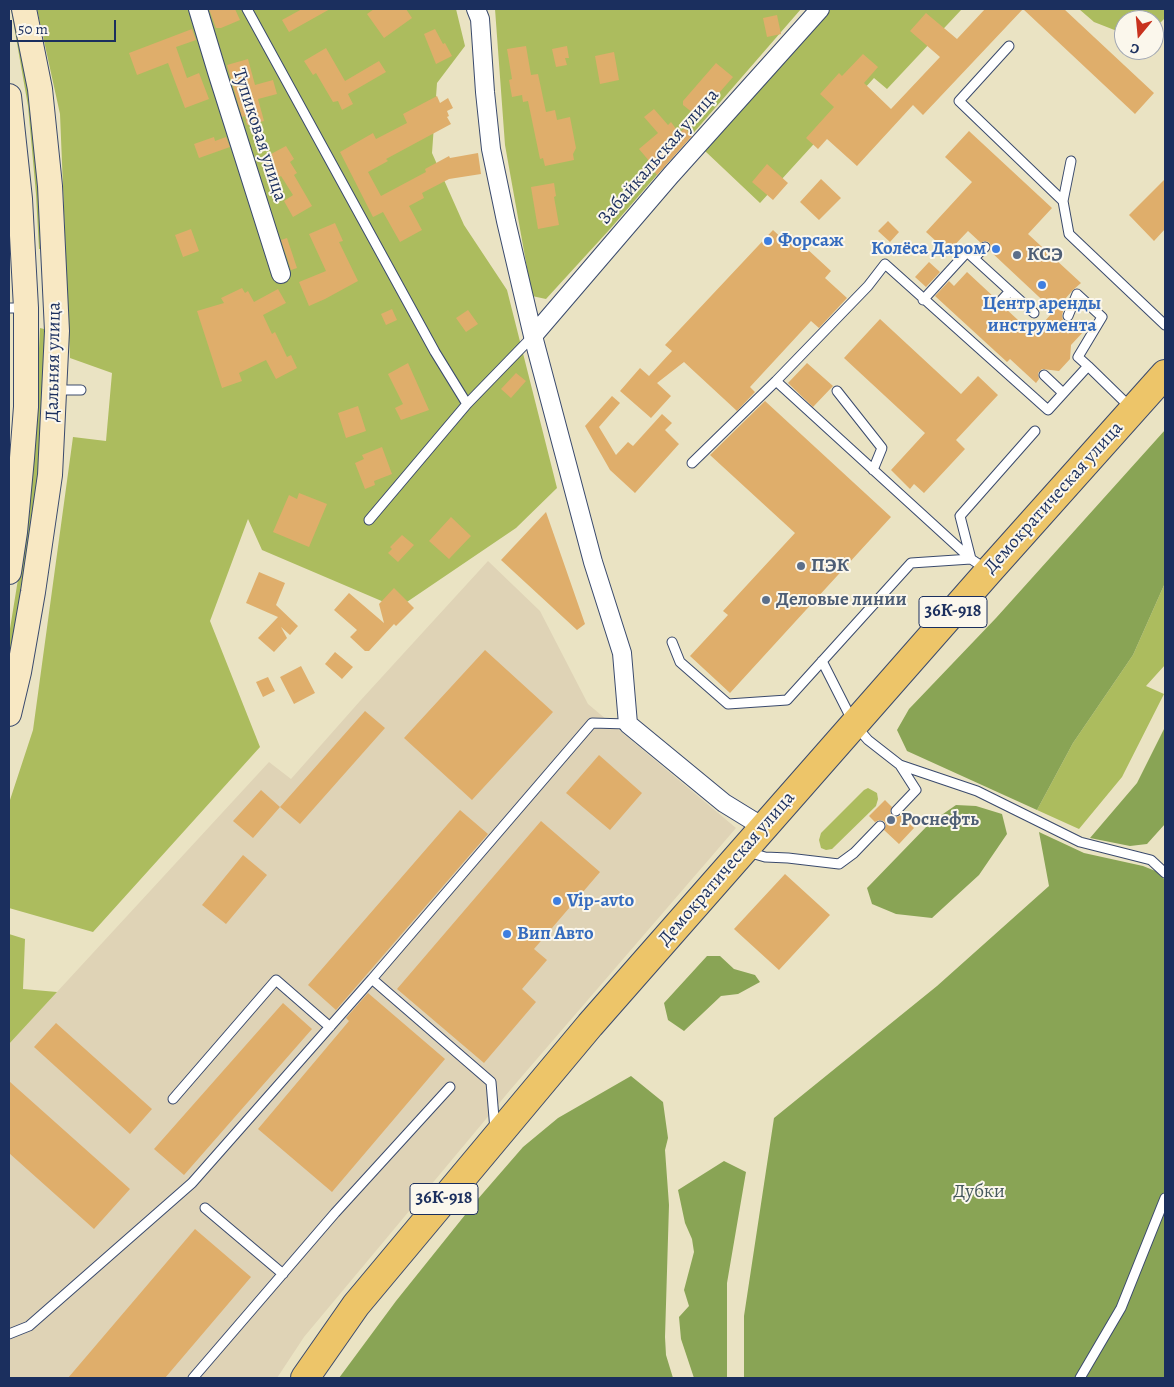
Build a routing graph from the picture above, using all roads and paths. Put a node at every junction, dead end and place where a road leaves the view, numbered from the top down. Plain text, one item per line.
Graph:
1 (24, 9) edge
2 (198, 9) edge
3 (247, 9) edge
4 (476, 9) edge
5 (820, 9) edge
6 (1009, 46) dead end
7 (9, 96) edge
8 (1071, 161) dead end
9 (1063, 201) junction
10 (985, 247) dead end
11 (974, 258) junction
12 (281, 274) dead end
13 (1010, 291) junction
14 (923, 300) junction
15 (999, 303) dead end
16 (56, 307) junction
17 (17, 308) edge
18 (1034, 313) dead end
19 (1068, 316) dead end
20 (1165, 325) edge
21 (533, 336) junction
22 (1088, 366) junction
23 (1165, 374) edge
24 (1044, 375) dead end
25 (776, 381) junction
26 (55, 390) junction
27 (81, 390) dead end
28 (837, 391) dead end
29 (1063, 393) junction
30 (467, 404) junction
31 (1133, 410) junction
32 (1035, 431) dead end
33 (692, 463) dead end
34 (873, 470) junction
35 (369, 520) dead end
36 (980, 565) junction
37 (9, 572) edge
38 (672, 642) dead end
39 (822, 661) junction
40 (9, 714) edge
41 (628, 724) junction
42 (854, 724) junction
43 (900, 765) junction
44 (896, 810) dead end
45 (880, 826) dead end
46 (763, 827) junction
47 (743, 851) junction
48 (1165, 873) edge
49 (372, 979) junction
50 (330, 1027) junction
51 (450, 1088) dead end
52 (173, 1099) dead end
53 (495, 1137) junction
54 (1165, 1198) edge
55 (205, 1208) dead end
56 (282, 1274) junction
57 (9, 1334) edge
58 (193, 1378) edge
59 (305, 1378) edge
60 (1080, 1378) edge

1 - 16 main road, Дальняя улица
2 - 12 street, Тупиковая улица
3 - 30 lane
4 - 21 street
5 - 21 street, Забайкальская улица
6 - 9 lane
7 - 17 main road, Дальняя улица
8 - 9 lane
9 - 20 lane
10 - 11 lane
11 - 13 lane
11 - 14 lane
13 - 15 lane
13 - 18 lane
14 - 25 lane
14 - 29 lane
16 - 17 main road
16 - 26 main road, Дальняя улица
17 - 37 main road, Дальняя улица
19 - 22 lane
21 - 30 lane
21 - 41 street
22 - 29 lane
22 - 31 lane
23 - 31 main road, Демократическая улица / 36К-918
24 - 29 lane
25 - 33 lane
25 - 34 lane
26 - 27 lane
26 - 40 main road, Дальняя улица
28 - 34 lane
30 - 35 lane
31 - 36 main road, Демократическая улица / 36К-918
32 - 36 lane
34 - 36 lane
36 - 39 lane
36 - 42 main road, Демократическая улица / 36К-918
38 - 39 lane
39 - 42 lane
41 - 46 street
41 - 49 lane
42 - 43 lane
42 - 46 main road, Демократическая улица / 36К-918
43 - 44 lane
43 - 48 lane
45 - 47 lane
46 - 47 main road, Демократическая улица / 36К-918
47 - 53 main road, Демократическая улица / 36К-918
49 - 50 lane
49 - 53 lane
50 - 52 lane
50 - 57 lane
51 - 56 lane
53 - 59 main road, Демократическая улица / 36К-918
54 - 60 lane
55 - 56 lane
56 - 58 lane

